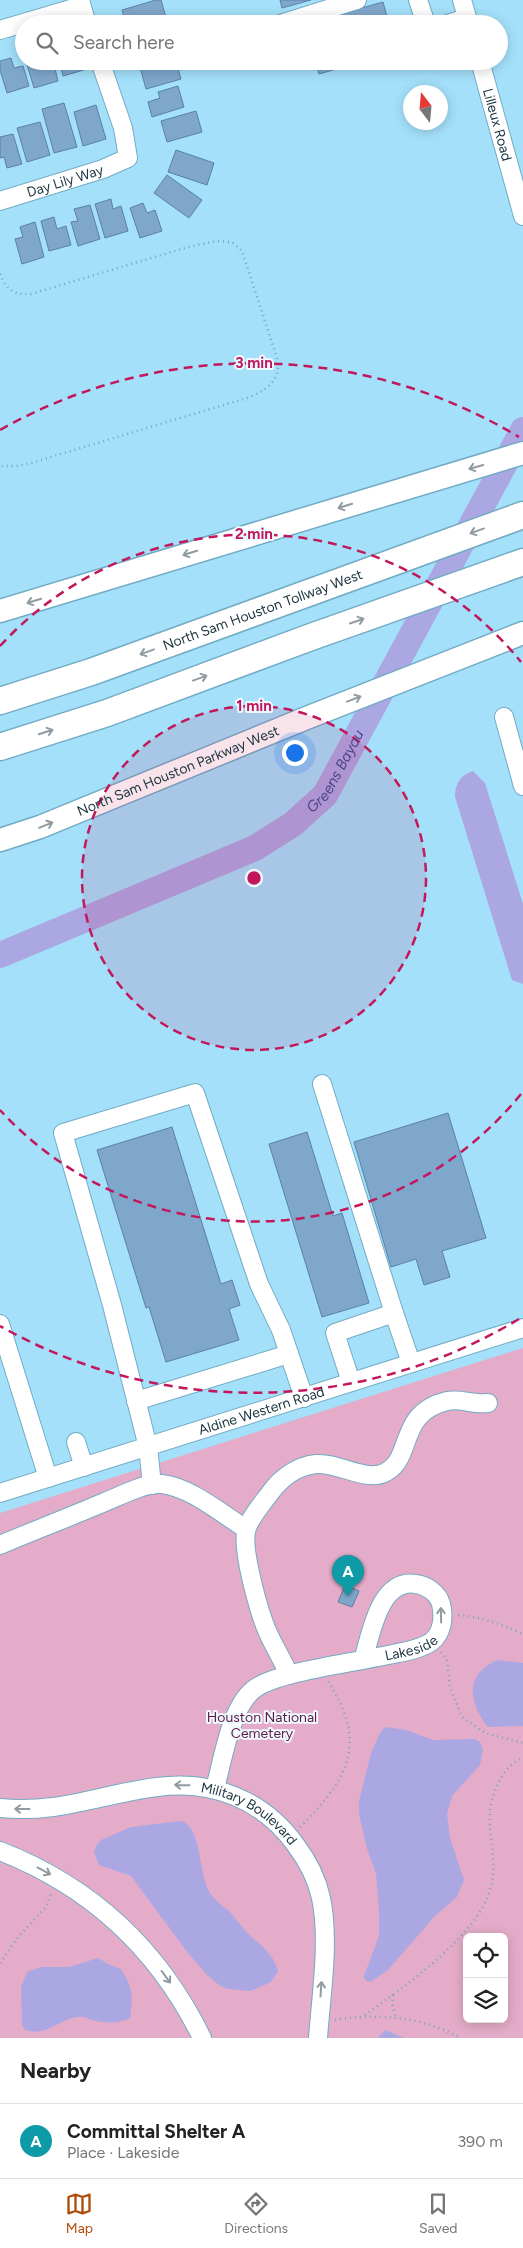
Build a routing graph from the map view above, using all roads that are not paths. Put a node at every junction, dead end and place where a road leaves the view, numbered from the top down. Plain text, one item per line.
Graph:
1 (358, 0) edge
2 (418, 0) edge
3 (462, 0) edge
4 (80, 3) edge
5 (44, 15) edge
6 (84, 15) edge
7 (309, 15) edge
8 (423, 15) edge
9 (466, 15) edge
10 (15, 25) edge
11 (0, 30) edge
12 (103, 70) edge
13 (482, 70) edge
14 (0, 201) edge
15 (523, 216) edge
16 (523, 453) edge
17 (523, 515) edge
18 (520, 563) edge
19 (0, 611) edge
20 (523, 633) edge
21 (0, 701) edge
22 (504, 717) dead end
23 (0, 747) edge
24 (523, 786) edge
25 (0, 840) edge
26 (322, 1084) dead end
27 (394, 1313) junction
28 (0, 1324) edge
29 (523, 1328) edge
30 (289, 1354) junction
31 (411, 1364) junction
32 (351, 1382) junction
33 (304, 1398) junction
34 (136, 1402) junction
35 (488, 1403) dead end
36 (76, 1442) dead end
37 (148, 1447) junction
38 (84, 1467) junction
39 (48, 1478) junction
40 (152, 1485) junction
41 (0, 1493) edge
42 (246, 1529) junction
43 (0, 1545) edge
44 (363, 1660) junction
45 (289, 1675) junction
46 (215, 1788) junction
47 (0, 1808) edge
48 (0, 1851) edge
49 (318, 2031) edge
50 (202, 2038) edge

1 - 7 street
2 - 8 street
3 - 9 street
4 - 5 street
4 - 6 street
10 - 11 street
12 - 14 street, Day Lily Way
13 - 15 street, Lilleux Road
16 -> 19 main road
17 -> 21 highway, North Sam Houston Tollway West
23 -> 18 highway
25 -> 20 main road, North Sam Houston Parkway West
22 - 24 street
26 - 27 street
27 - 31 street
27 - 32 street
28 - 39 street
29 - 31 street, Aldine Western Road
30 - 33 street
30 - 34 street
30 - 34 street
31 - 32 street, Aldine Western Road
32 - 33 street, Aldine Western Road
33 - 37 street, Aldine Western Road
34 - 37 street
35 - 42 street
36 - 38 street
37 - 38 street, Aldine Western Road
37 - 40 street
38 - 39 street, Aldine Western Road
39 - 41 street, Aldine Western Road
40 - 42 street
40 - 43 street
42 - 45 street
44 -> 44 street, Lakeside
44 - 45 street, Lakeside
45 - 46 street, Lakeside
46 -> 47 street, Military Boulevard
49 -> 46 street, Military Boulevard
48 -> 50 street

